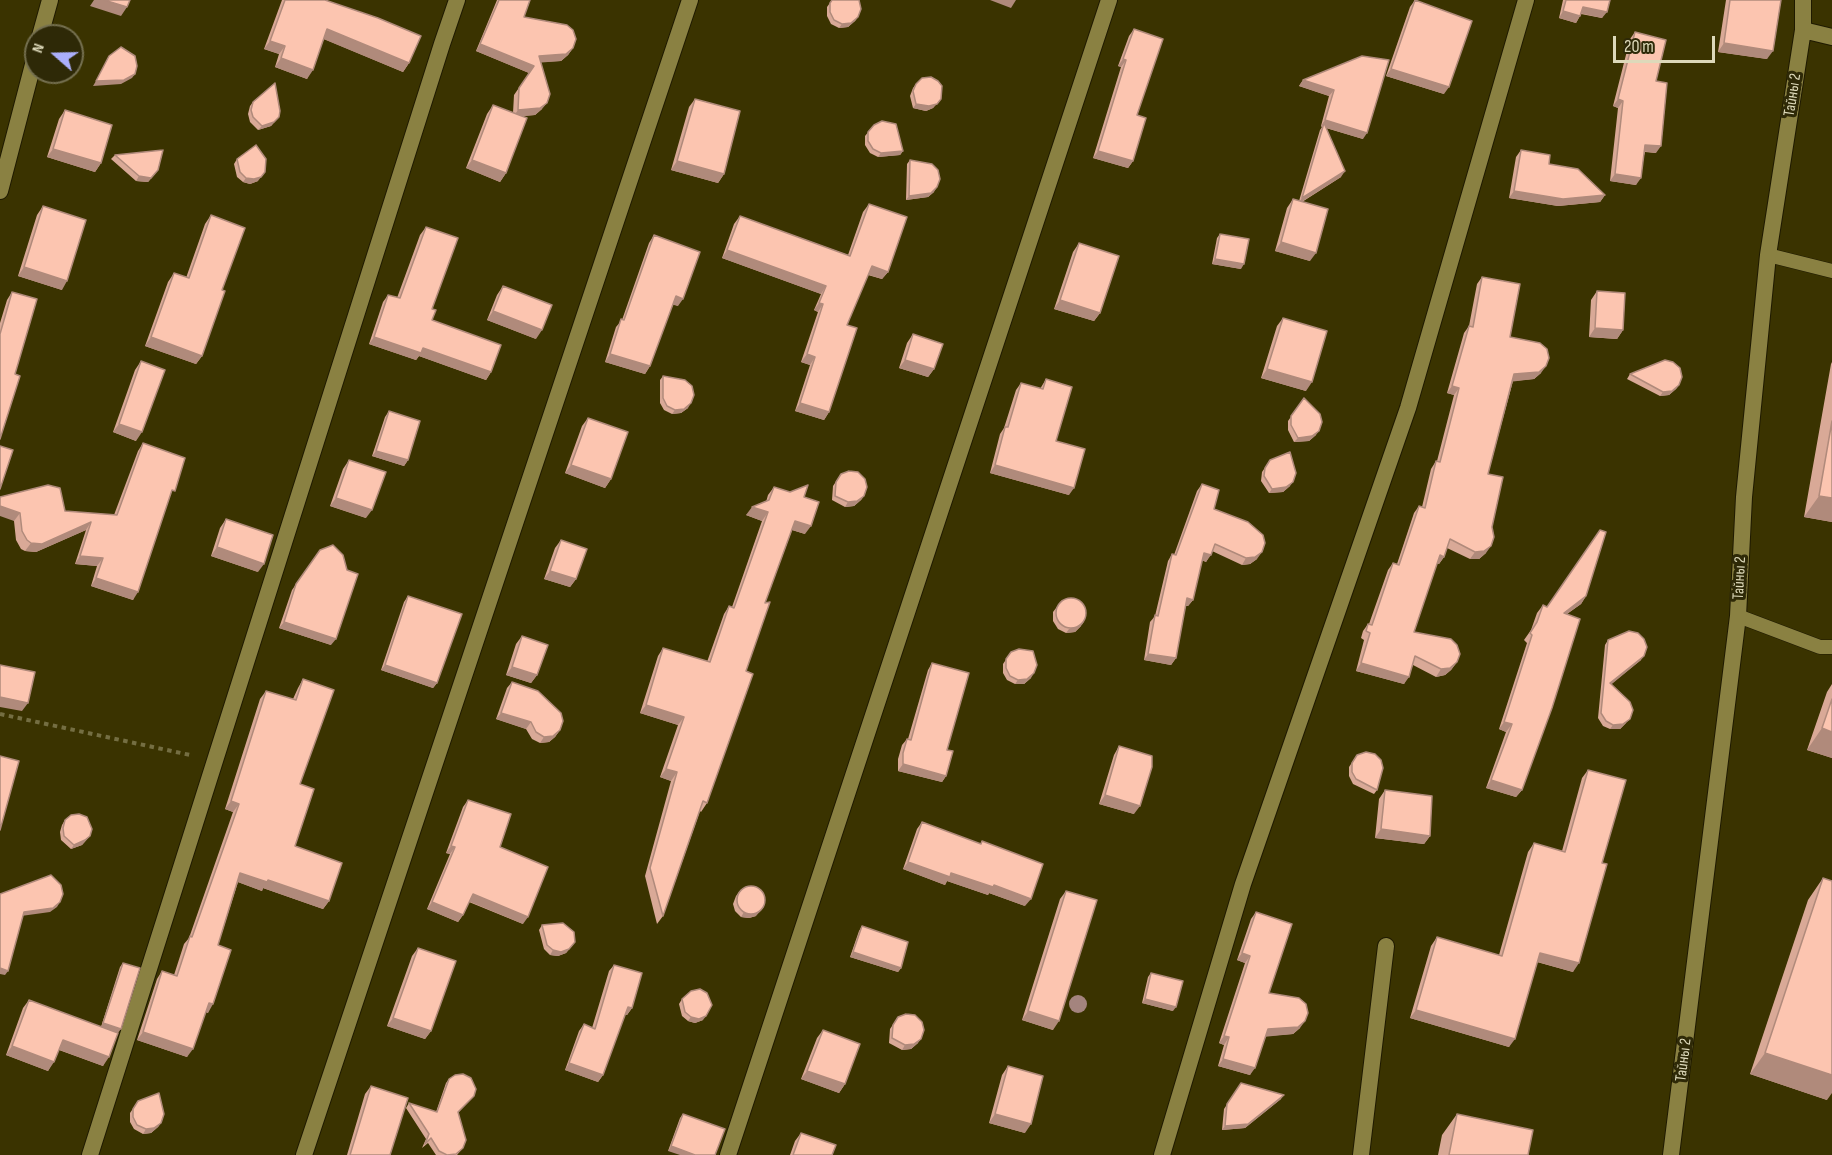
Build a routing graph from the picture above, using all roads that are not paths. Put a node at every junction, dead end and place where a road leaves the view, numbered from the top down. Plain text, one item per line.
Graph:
1 (50, 0) edge
2 (457, 0) edge
3 (690, 0) edge
4 (1109, 0) edge
5 (1526, 0) edge
6 (1803, 0) edge
7 (43, 24) edge
8 (1803, 30) junction
9 (1832, 37) edge
10 (28, 84) edge
11 (0, 191) edge
12 (1768, 255) junction
13 (1832, 271) edge
14 (1738, 616) junction
15 (1832, 646) edge
16 (1386, 946) dead end
17 (90, 1155) edge
18 (304, 1155) edge
19 (728, 1155) edge
20 (1162, 1155) edge
21 (1361, 1155) edge
22 (1671, 1155) edge

1 - 7 street
2 - 17 street
3 - 18 street
4 - 19 street
5 - 20 street
6 - 8 street, Тайны 2
8 - 9 street
8 - 12 street, Тайны 2
10 - 11 street
12 - 13 lane
12 - 14 street, Тайны 2
14 - 15 lane
14 - 22 street, Тайны 2
16 - 21 street

